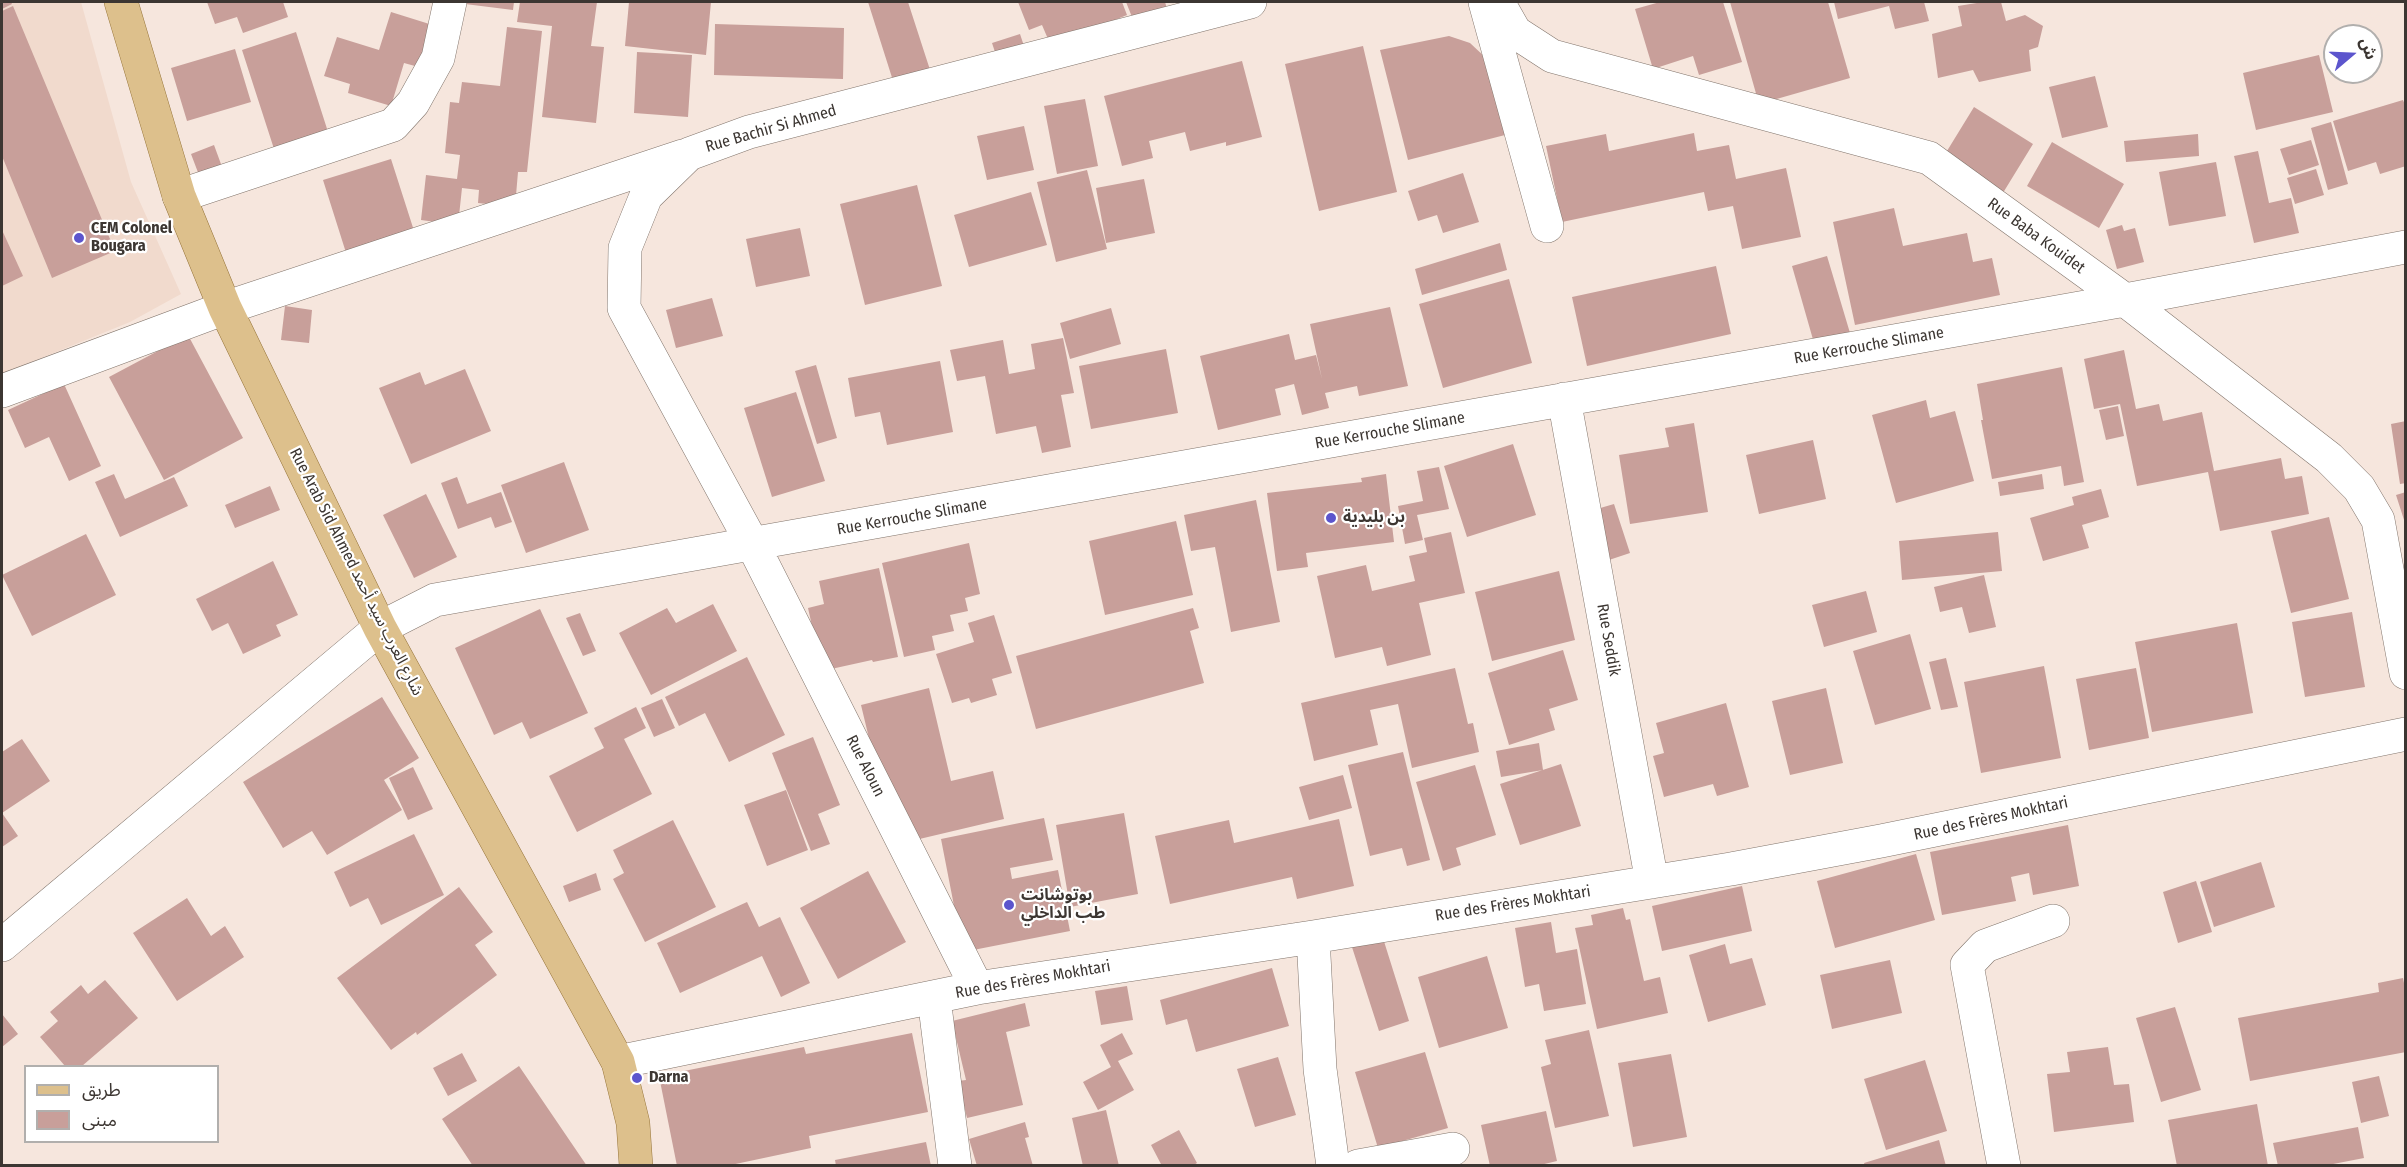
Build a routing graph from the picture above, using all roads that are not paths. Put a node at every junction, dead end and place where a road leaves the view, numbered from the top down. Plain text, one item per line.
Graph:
1 (121, 2) edge
2 (450, 2) edge
3 (1250, 2) edge
4 (1484, 2) edge
5 (1498, 2) edge
6 (689, 154) junction
7 (179, 196) junction
8 (1547, 226) dead end
9 (2406, 247) edge
10 (2125, 300) junction
11 (225, 308) junction
12 (2, 391) edge
13 (1564, 399) junction
14 (753, 545) junction
15 (381, 628) junction
16 (2406, 673) edge
17 (2406, 734) edge
18 (1652, 882) junction
19 (2052, 921) dead end
20 (1313, 937) junction
21 (2, 945) edge
22 (977, 988) junction
23 (934, 998) junction
24 (618, 1062) junction
25 (1454, 1149) dead end
26 (636, 1166) edge
27 (955, 1166) edge
28 (1333, 1166) edge
29 (1358, 1166) edge
30 (2004, 1166) edge

1 - 7 main road, Rue Arab Sid Ahmed شارع العرب سيد أحمد
2 - 7 street
3 - 6 street, Rue Bachir Si Ahmed
4 - 8 street
5 - 10 street, Rue Baba Kouidet
6 - 11 street
6 - 14 street, Rue Bachir Si Ahmed
7 - 11 main road, Rue Arab Sid Ahmed شارع العرب سيد أحمد
9 - 10 street, Rue Kerrouche Slimane
10 - 13 street, Rue Kerrouche Slimane
10 - 16 street, Rue Baba Kouidet
11 - 12 street
11 - 15 main road, Rue Arab Sid Ahmed شارع العرب سيد أحمد
13 - 14 street, Rue Kerrouche Slimane
13 - 18 street, Rue Seddik
14 - 15 street, Rue Kerrouche Slimane
14 - 22 street, Rue Aloun
15 - 21 street, Rue Kerrouche Slimane
15 - 24 main road, Rue Arab Sid Ahmed شارع العرب سيد أحمد
17 - 18 street, Rue des Frères Mokhtari
18 - 20 street, Rue des Frères Mokhtari
19 - 30 street
20 - 22 street, Rue des Frères Mokhtari
20 - 28 street
22 - 23 street, Rue des Frères Mokhtari
23 - 24 street, Rue des Frères Mokhtari
23 - 27 street
24 - 26 main road, Rue Arab Sid Ahmed شارع العرب سيد أحمد
25 - 29 street

